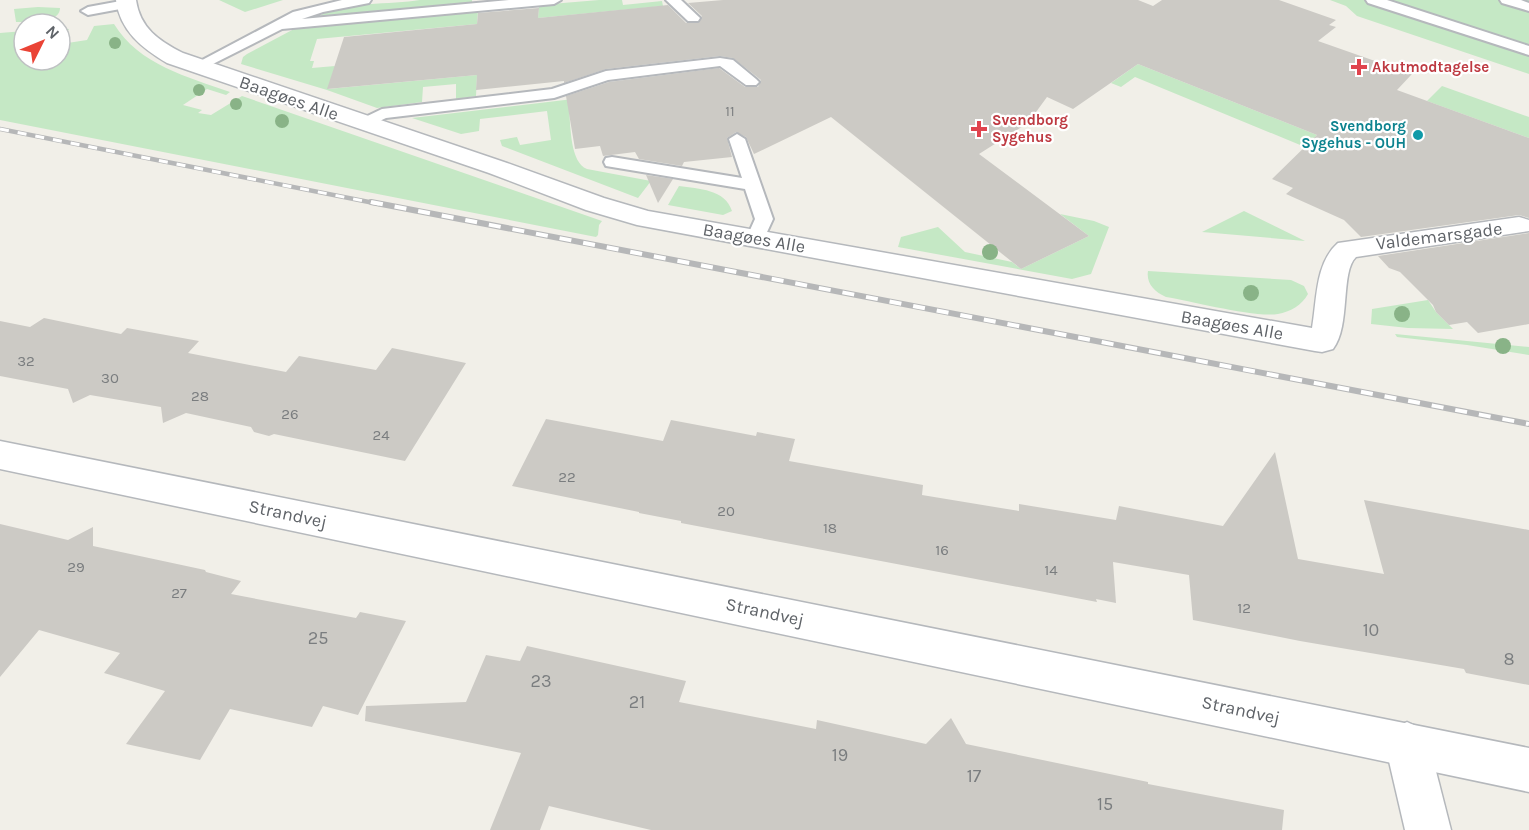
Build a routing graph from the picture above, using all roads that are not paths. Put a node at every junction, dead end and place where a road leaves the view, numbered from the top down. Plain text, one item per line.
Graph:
1 (364, 0) edge
2 (554, 0) edge
3 (673, 0) edge
4 (1373, 0) edge
5 (1507, 0) edge
6 (126, 2) edge
7 (1529, 7) edge
8 (88, 11) dead end
9 (693, 18) dead end
10 (277, 25) junction
11 (1529, 51) edge
12 (196, 66) junction
13 (751, 82) dead end
14 (365, 123) junction
15 (737, 139) dead end
16 (612, 162) dead end
17 (751, 185) junction
18 (1519, 226) dead end
19 (754, 238) junction
20 (1359, 246) joint
21 (0, 455) edge
22 (1407, 744) junction
23 (1529, 770) edge
24 (1428, 830) edge

1 - 10 lane
2 - 10 lane
3 - 9 lane
4 - 11 lane
5 - 7 lane
6 - 8 lane
6 - 12 street, Baagøes Alle
10 - 12 lane
12 - 14 street, Baagøes Alle
13 - 14 lane
14 - 19 street, Baagøes Alle
15 - 17 lane
16 - 17 lane
17 - 19 lane
18 - 20 street, Valdemarsgade
19 - 20 street, Baagøes Alle
21 - 22 street, Strandvej
22 - 23 street, Strandvej
22 - 24 street

